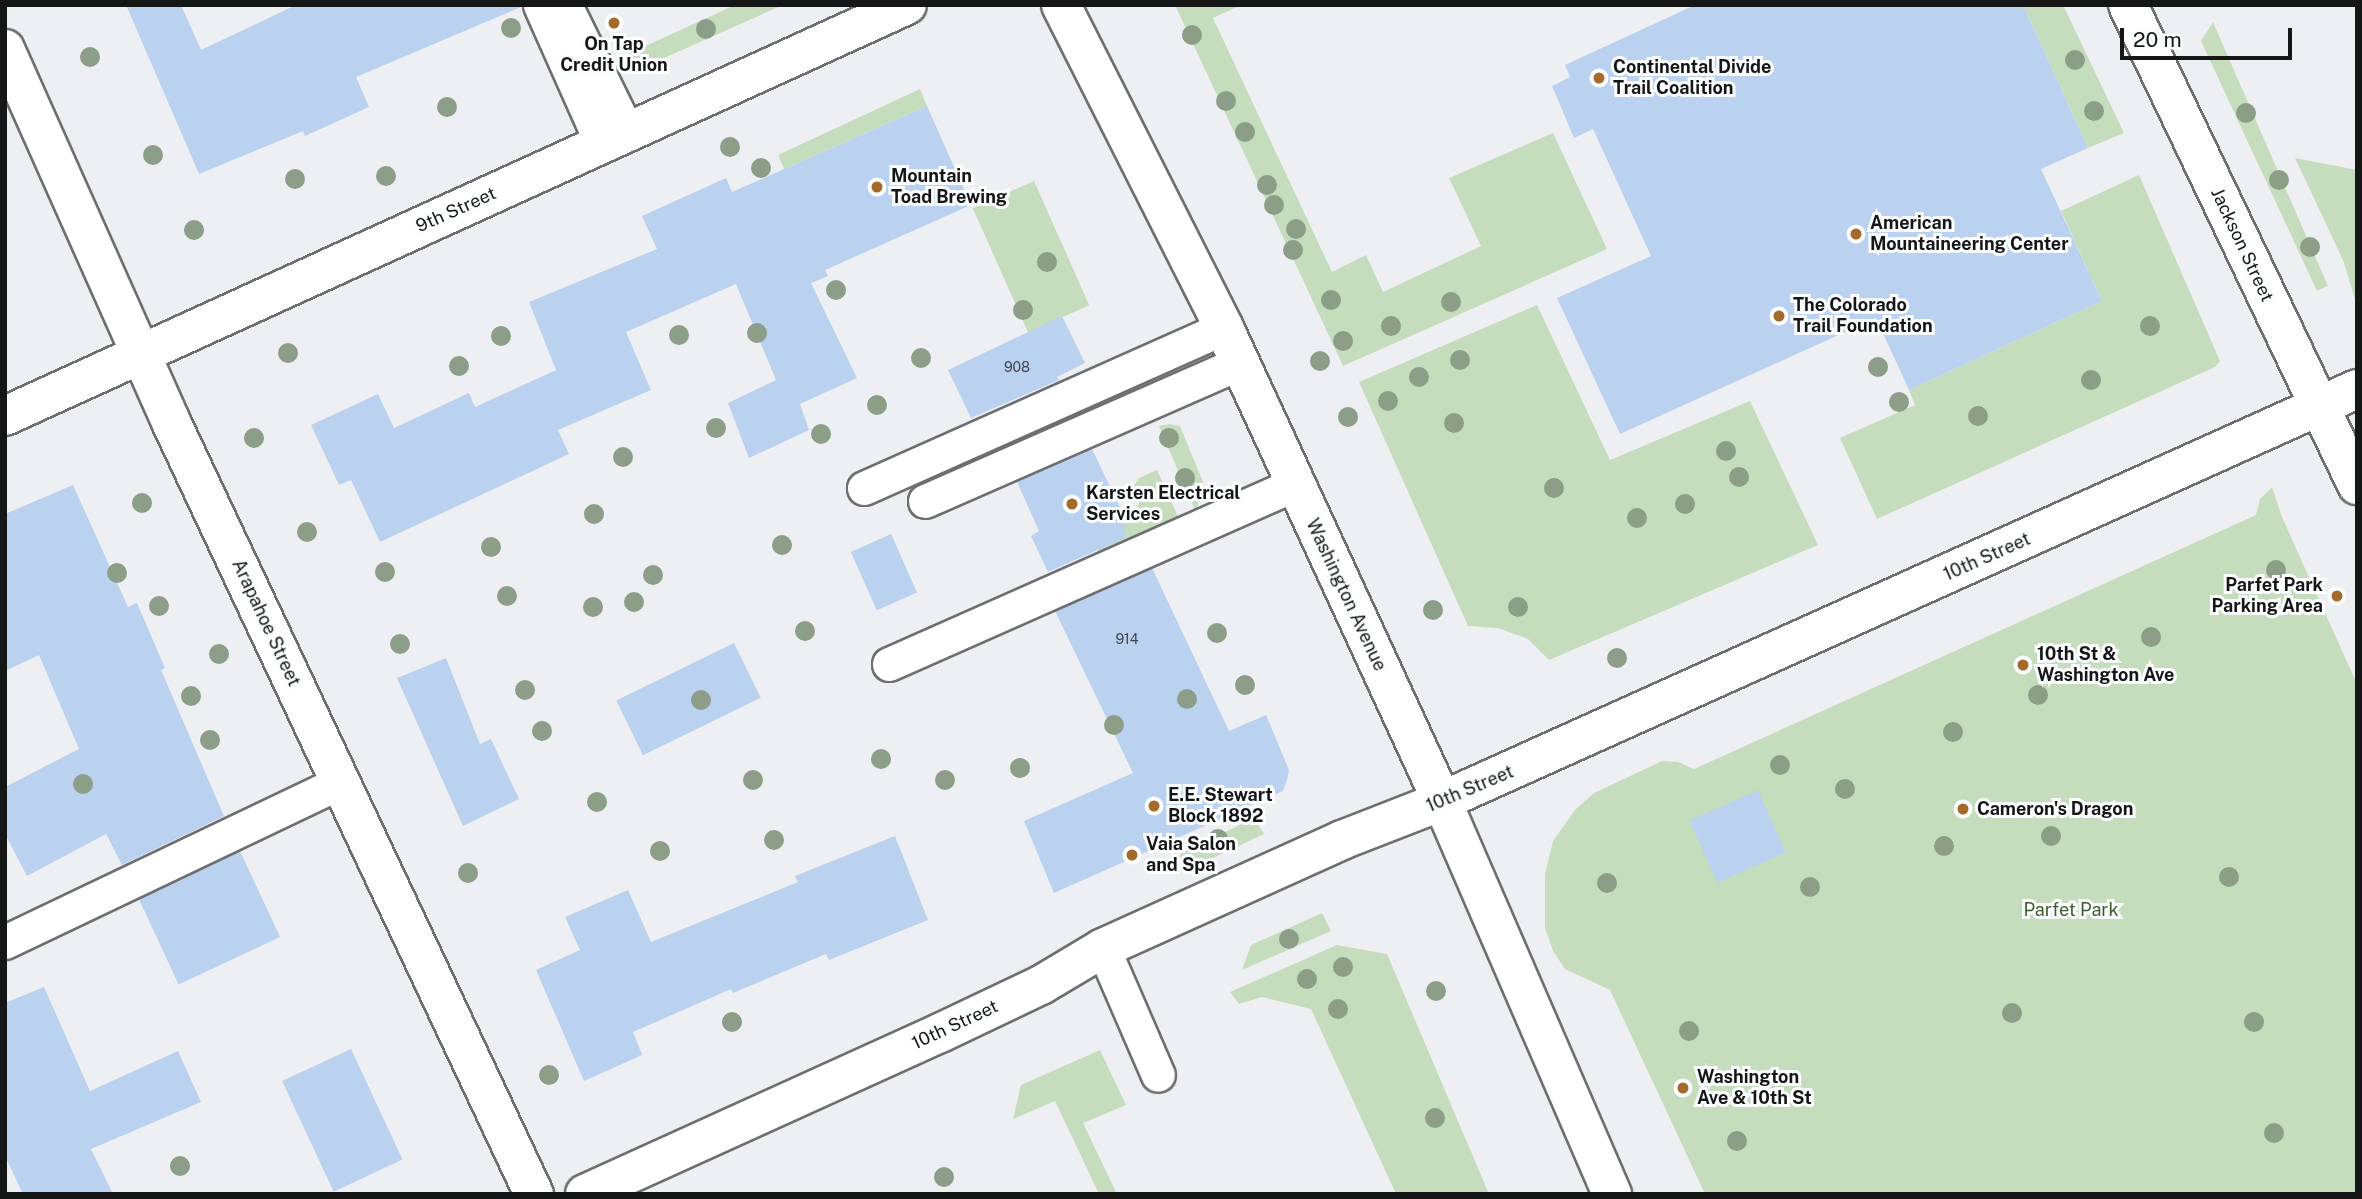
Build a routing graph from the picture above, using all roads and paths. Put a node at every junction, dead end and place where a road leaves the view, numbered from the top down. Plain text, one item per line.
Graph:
1 (540, 5) edge
2 (565, 5) edge
3 (907, 5) edge
4 (1061, 5) edge
5 (2128, 5) edge
6 (5, 49) edge
7 (614, 137) junction
8 (1224, 328) junction
9 (140, 353) junction
10 (1239, 363) junction
11 (2357, 389) edge
12 (2319, 407) junction
13 (5, 416) edge
14 (1295, 484) junction
15 (2357, 485) edge
16 (864, 488) dead end
17 (925, 501) dead end
18 (889, 664) dead end
19 (341, 782) junction
20 (1442, 801) junction
21 (5, 942) edge
22 (1103, 948) junction
23 (1158, 1075) dead end
24 (534, 1194) edge
25 (586, 1194) edge
26 (1612, 1194) edge

1 - 7 lane
2 - 7 lane
3 - 7 street, 9th Street
4 - 8 street, Washington Avenue
5 - 12 street, Jackson Street
6 - 9 street, Arapahoe Street
7 - 9 street, 9th Street
8 - 10 street, Washington Avenue
8 - 16 lane
9 - 13 street, 9th Street
9 - 19 street, Arapahoe Street
10 - 14 street, Washington Avenue
10 - 17 lane
11 - 12 street, 10th Street
12 - 15 street, Jackson Street
12 - 20 street, 10th Street
14 - 18 lane
14 - 20 street, Washington Avenue
19 - 21 lane
19 - 24 street, Arapahoe Street
20 - 22 street, 10th Street
20 - 26 street, Washington Avenue
22 - 23 lane
22 - 25 street, 10th Street

